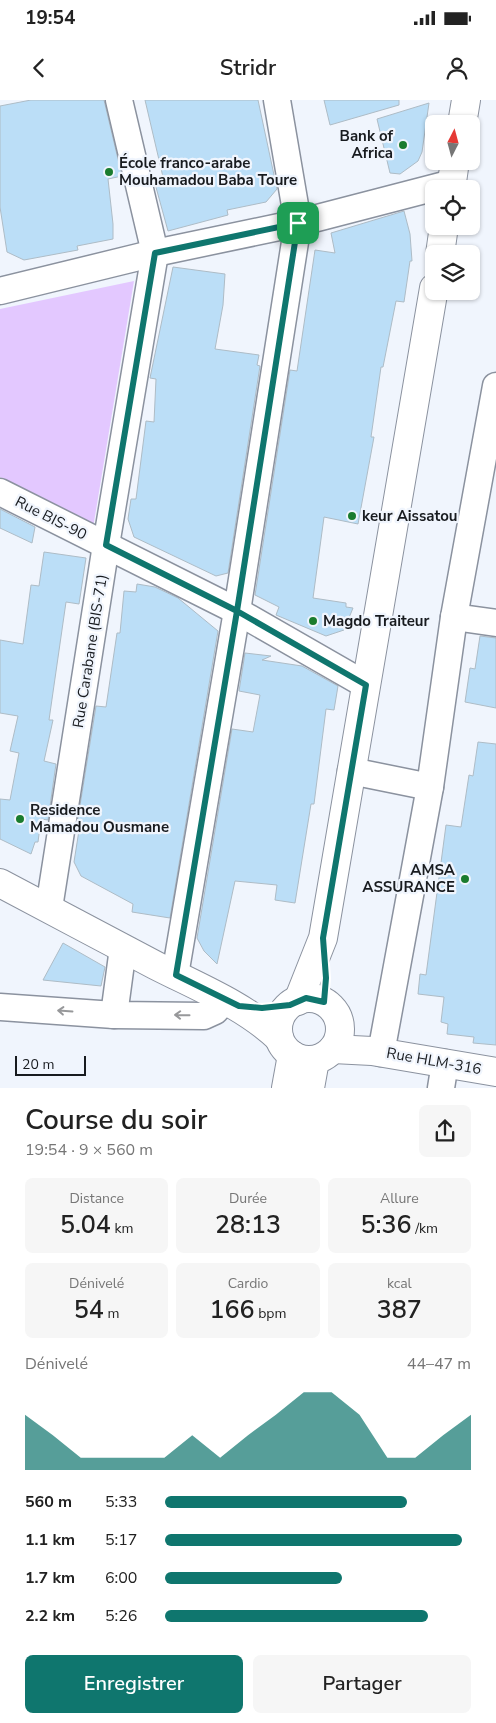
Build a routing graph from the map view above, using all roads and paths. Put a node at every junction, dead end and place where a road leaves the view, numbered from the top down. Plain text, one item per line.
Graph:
1 (118, 100) edge
2 (277, 100) edge
3 (466, 100) edge
4 (464, 115) edge
5 (452, 178) edge
6 (298, 223) junction
7 (155, 253) junction
8 (0, 291) edge
9 (432, 300) edge
10 (495, 398) edge
11 (0, 492) edge
12 (106, 545) junction
13 (237, 611) junction
14 (454, 617) junction
15 (496, 623) edge
16 (366, 685) junction
17 (351, 771) junction
18 (430, 787) junction
19 (0, 883) edge
20 (49, 908) junction
21 (323, 938) junction
22 (123, 948) junction
23 (176, 975) junction
24 (324, 1002) junction
25 (232, 1003) junction
26 (294, 1003) junction
27 (0, 1007) edge
28 (114, 1014) junction
29 (312, 1047) junction
30 (377, 1052) junction
31 (496, 1072) edge
32 (443, 1076) edge
33 (286, 1088) edge
34 (310, 1088) edge

1 - 7 street, Rue Carabane (BIS-71)
2 - 6 street
3 - 4 street
5 - 6 street
6 - 7 street
6 - 13 street
7 - 8 street
7 - 12 street, Rue Carabane (BIS-71)
9 - 16 street
10 - 14 street
11 - 12 street, Rue BIS-90
12 - 13 street, Rue BIS-90
12 - 20 street, Rue Carabane (BIS-71)
13 - 16 street, Rue BIS-90
13 - 23 street
14 - 15 street
14 - 18 street
16 - 17 street
17 - 18 street
17 - 21 street
18 - 30 street
19 - 20 street
20 - 22 street
21 - 24 street
21 - 26 street
22 - 23 street
22 - 28 street
23 - 25 street
24 - 26 street
24 - 29 street
25 - 26 street
25 -> 28 street
25 - 29 street, Rue HLM-316
26 - 29 street
28 -> 27 street
29 - 30 street, Rue HLM-316
29 - 33 street
29 - 34 street
30 - 32 street, Rue HLM-316
31 - 32 street, Rue HLM-316

